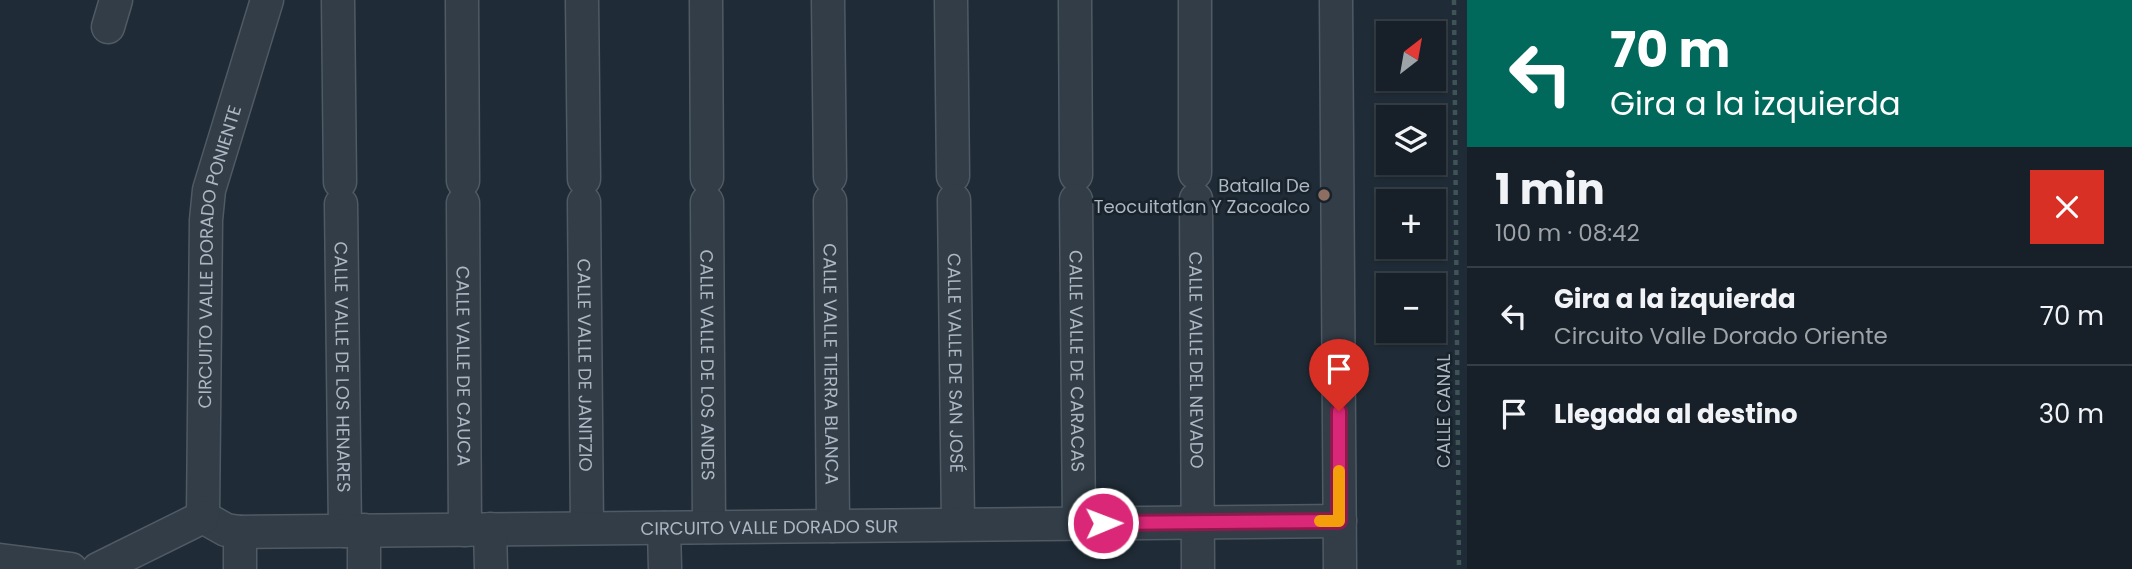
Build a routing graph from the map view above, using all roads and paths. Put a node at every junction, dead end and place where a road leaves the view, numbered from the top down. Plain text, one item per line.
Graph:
1 (267, 0) edge
2 (338, 0) edge
3 (462, 0) edge
4 (582, 0) edge
5 (706, 0) edge
6 (828, 0) edge
7 (950, 0) edge
8 (1075, 0) edge
9 (1195, 0) edge
10 (1336, 0) edge
11 (1454, 0) edge
12 (203, 517) junction
13 (1339, 521) junction
14 (1197, 522) junction
15 (958, 524) junction
16 (1079, 524) junction
17 (833, 526) junction
18 (709, 527) junction
19 (587, 528) junction
20 (664, 528) junction
21 (477, 530) junction
22 (354, 531) junction
23 (240, 532) junction
24 (0, 560) edge
25 (71, 569) edge
26 (98, 569) edge
27 (240, 569) edge
28 (364, 569) edge
29 (491, 569) edge
30 (665, 569) edge
31 (1198, 569) edge
32 (1340, 569) edge
33 (1459, 569) edge

1 - 12 street, CIRCUITO VALLE DORADO PONIENTE
2 - 22 street, CALLE VALLE DE LOS HENARES
3 - 21 street, CALLE VALLE DE CAUCA
4 - 19 street, CALLE VALLE DE JANITZIO
5 - 18 street, CALLE VALLE DE LOS ANDES
6 - 17 street, CALLE VALLE TIERRA BLANCA
7 - 15 street, CALLE VALLE DE SAN JOSÉ
8 - 16 street, CALLE VALLE DE CARACAS
9 - 14 street, CALLE VALLE DEL NEVADO
10 - 13 street
11 - 33 path, CALLE CANAL
12 - 23 street, CIRCUITO VALLE DORADO SUR
12 - 26 street
13 - 14 street, CIRCUITO VALLE DORADO SUR
13 - 32 street
14 - 16 street, CIRCUITO VALLE DORADO SUR
14 - 31 street, CALLE VALLE DEL NEVADO
15 - 16 street, CIRCUITO VALLE DORADO SUR
15 - 17 street, CIRCUITO VALLE DORADO SUR
17 - 18 street, CIRCUITO VALLE DORADO SUR
18 - 20 street, CIRCUITO VALLE DORADO SUR
19 - 20 street, CIRCUITO VALLE DORADO SUR
19 - 21 street, CIRCUITO VALLE DORADO SUR
20 - 30 street
21 - 22 street, CIRCUITO VALLE DORADO SUR
21 - 29 street, CALLE VALLE DE CAUCA
22 - 23 street, CIRCUITO VALLE DORADO SUR
22 - 28 street, CALLE VALLE DE LOS HENARES
23 - 27 street
24 - 25 street

